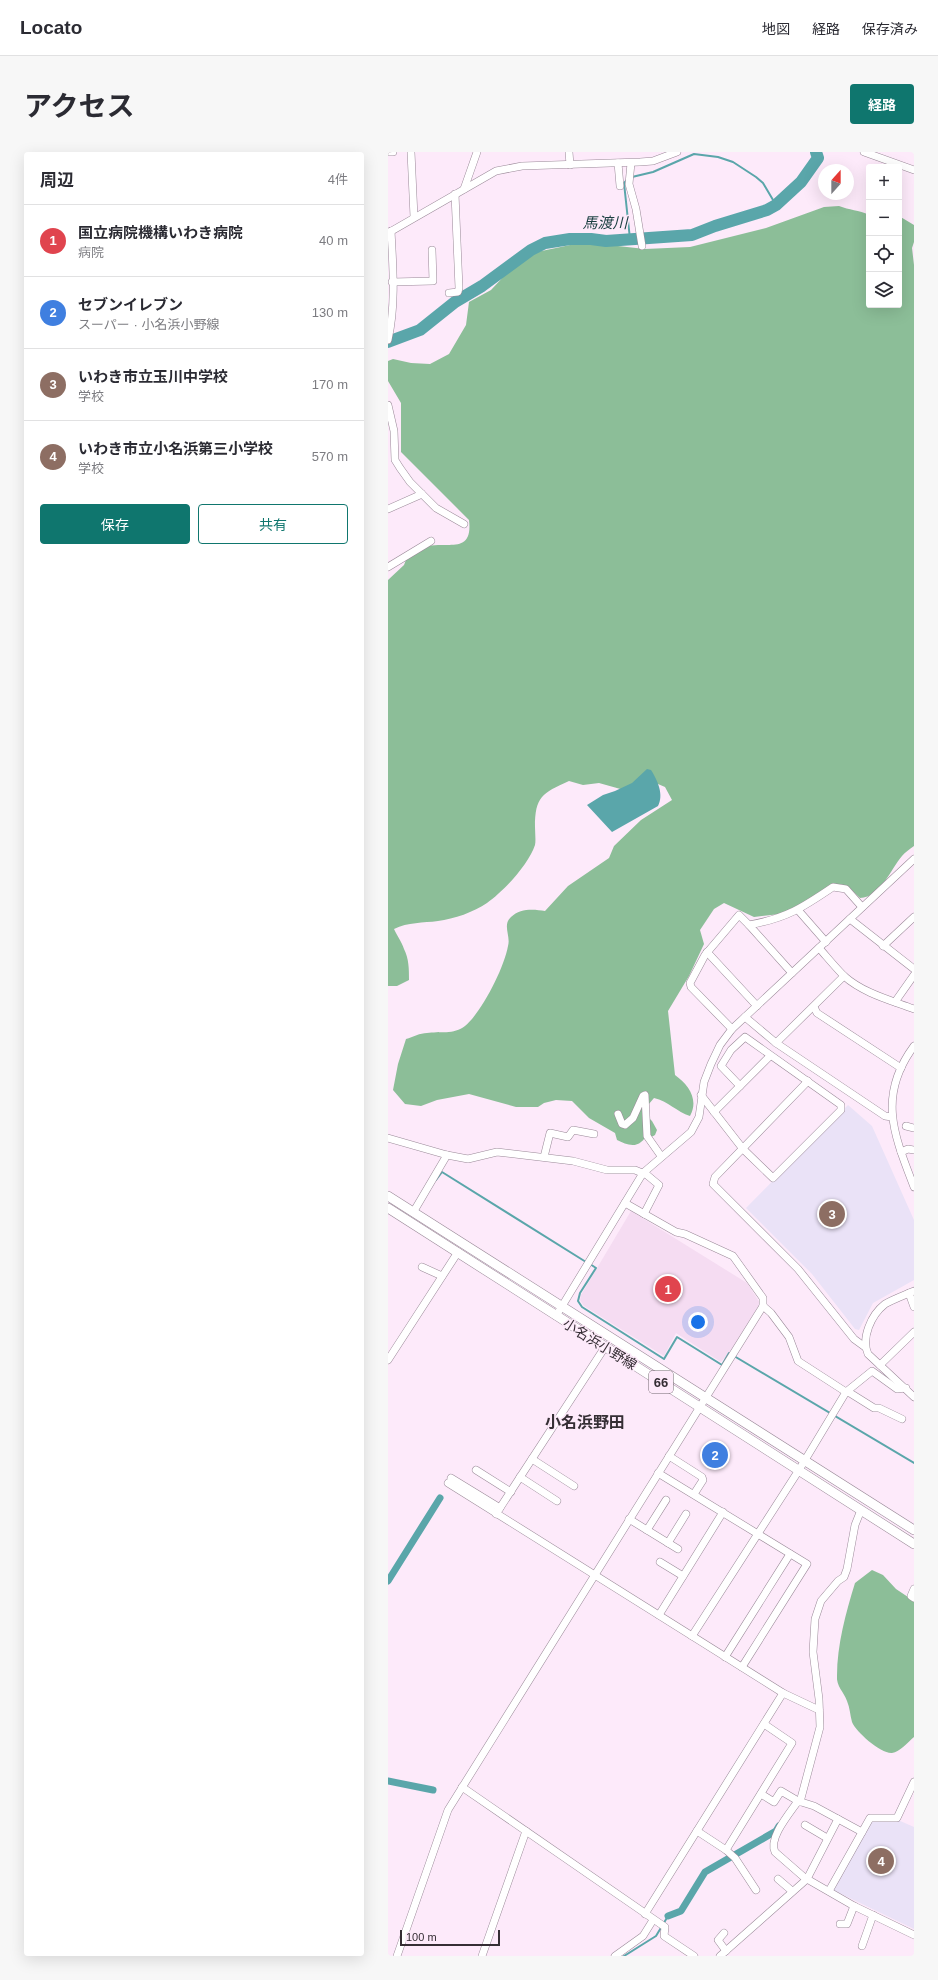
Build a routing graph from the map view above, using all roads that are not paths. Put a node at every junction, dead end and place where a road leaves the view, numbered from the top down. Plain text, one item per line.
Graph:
1 (388, 152) edge
2 (393, 152) edge
3 (411, 152) edge
4 (477, 152) edge
5 (569, 152) edge
6 (677, 152) edge
7 (864, 152) edge
8 (618, 163) junction
9 (631, 163) junction
10 (570, 165) junction
11 (914, 170) edge
12 (620, 186) dead end
13 (464, 189) junction
14 (455, 194) junction
15 (414, 217) junction
16 (389, 232) edge
17 (642, 246) dead end
18 (432, 250) dead end
19 (392, 282) junction
20 (449, 293) dead end
21 (390, 312) edge
22 (388, 340) edge
23 (388, 405) edge
24 (389, 414) edge
25 (391, 461) edge
26 (422, 494) junction
27 (388, 509) edge
28 (464, 524) dead end
29 (431, 541) dead end
30 (388, 567) edge
31 (914, 859) edge
32 (862, 907) junction
33 (798, 910) junction
34 (914, 917) edge
35 (850, 919) junction
36 (749, 925) junction
37 (826, 942) junction
38 (883, 946) junction
39 (819, 948) junction
40 (707, 952) junction
41 (914, 969) edge
42 (792, 973) junction
43 (914, 975) edge
44 (844, 976) junction
45 (895, 1002) junction
46 (757, 1006) junction
47 (814, 1007) junction
48 (914, 1009) edge
49 (744, 1017) junction
50 (732, 1029) junction
51 (776, 1043) junction
52 (914, 1046) edge
53 (770, 1056) junction
54 (901, 1068) junction
55 (808, 1081) junction
56 (740, 1086) junction
57 (701, 1095) junction
58 (714, 1112) junction
59 (618, 1114) dead end
60 (892, 1117) junction
61 (906, 1126) dead end
62 (914, 1128) edge
63 (594, 1134) dead end
64 (388, 1138) edge
65 (743, 1149) junction
66 (914, 1150) edge
67 (901, 1152) junction
68 (447, 1155) junction
69 (661, 1156) junction
70 (544, 1157) junction
71 (643, 1173) junction
72 (914, 1187) edge
73 (388, 1196) edge
74 (624, 1203) junction
75 (388, 1208) edge
76 (414, 1211) junction
77 (644, 1214) junction
78 (458, 1252) junction
79 (422, 1267) dead end
80 (442, 1276) junction
81 (912, 1292) edge
82 (562, 1306) junction
83 (763, 1306) junction
84 (914, 1307) edge
85 (556, 1316) junction
86 (914, 1332) edge
87 (606, 1347) junction
88 (865, 1347) junction
89 (388, 1360) edge
90 (880, 1365) junction
91 (906, 1388) junction
92 (846, 1392) junction
93 (913, 1394) edge
94 (705, 1398) junction
95 (700, 1407) junction
96 (902, 1418) dead end
97 (669, 1456) junction
98 (532, 1459) junction
99 (805, 1461) junction
100 (476, 1470) dead end
101 (799, 1470) junction
102 (658, 1473) junction
103 (520, 1477) junction
104 (450, 1481) dead end
105 (574, 1486) dead end
106 (511, 1492) junction
107 (694, 1494) junction
108 (666, 1500) dead end
109 (557, 1501) dead end
110 (861, 1510) junction
111 (498, 1511) junction
112 (723, 1512) junction
113 (686, 1514) dead end
114 (629, 1519) junction
115 (913, 1527) edge
116 (647, 1530) junction
117 (757, 1533) junction
118 (904, 1538) junction
119 (668, 1543) junction
120 (914, 1544) edge
121 (678, 1549) dead end
122 (790, 1554) junction
123 (660, 1562) dead end
124 (594, 1575) junction
125 (683, 1576) junction
126 (914, 1589) edge
127 (914, 1598) edge
128 (659, 1615) junction
129 (692, 1636) junction
130 (725, 1657) junction
131 (742, 1667) junction
132 (784, 1693) junction
133 (819, 1710) junction
134 (764, 1724) junction
135 (914, 1782) edge
136 (462, 1787) junction
137 (761, 1794) junction
138 (799, 1801) junction
139 (838, 1819) junction
140 (804, 1825) dead end
141 (526, 1831) junction
142 (697, 1831) junction
143 (862, 1832) junction
144 (827, 1838) junction
145 (726, 1850) junction
146 (778, 1879) dead end
147 (806, 1879) junction
148 (756, 1890) dead end
149 (792, 1891) junction
150 (829, 1891) junction
151 (854, 1906) junction
152 (645, 1914) junction
153 (873, 1915) junction
154 (653, 1920) junction
155 (840, 1924) dead end
156 (724, 1933) dead end
157 (914, 1935) edge
158 (862, 1946) dead end
159 (722, 1955) edge
160 (397, 1956) edge
161 (482, 1956) edge
162 (615, 1956) edge
163 (694, 1956) edge

1 - 2 street
3 - 15 street
4 - 13 street
5 - 10 street
6 - 9 street
7 - 11 street
8 - 9 street
8 - 10 street
8 - 12 street
9 - 17 street
10 - 13 street
13 - 14 street
14 - 15 street
14 - 20 street
15 - 16 street
16 - 19 street
18 - 19 street
19 - 21 street
21 - 22 street
23 - 24 street
24 - 25 street
25 - 26 street
26 - 27 street
26 - 28 street
29 - 30 street
31 - 32 street
32 - 33 street
32 - 35 street
33 - 36 street
33 - 37 street
34 - 38 street
35 - 37 street
35 - 38 street
36 - 40 street
36 - 42 street
37 - 39 street
38 - 41 street
39 - 42 street
39 - 44 street
40 - 46 street
40 - 50 street
42 - 46 street
43 - 45 street
44 - 45 street
44 - 47 street
45 - 48 street
46 - 49 street
47 - 51 street
47 - 54 street
49 - 50 street
49 - 51 street
50 - 57 street
51 - 60 street
52 - 54 street
53 - 55 street
53 - 56 street
53 - 56 street
54 - 60 street
55 - 65 street
55 - 65 street
56 - 58 street
57 - 58 street
57 - 69 street
58 - 65 street
59 - 69 street
60 - 67 street
61 - 62 street
63 - 70 street
64 - 68 street
65 - 88 street
66 - 67 street
67 - 72 street
68 - 70 street
68 - 76 street
69 - 71 street
70 - 71 street
71 - 74 street
71 - 77 street
73 - 76 main road, 小名浜小野線 / 66
74 - 77 street
74 - 82 street
75 - 78 main road, 小名浜小野線 / 66
76 - 82 main road, 小名浜小野線 / 66
77 - 83 street
78 - 80 street
78 - 85 main road, 小名浜小野線 / 66
79 - 80 street
80 - 89 street
81 - 84 street
81 - 88 street
82 - 85 street
82 - 94 main road, 小名浜小野線 / 66
83 - 92 street
83 - 94 street
85 - 87 main road, 小名浜小野線 / 66
86 - 90 street
87 - 95 main road, 小名浜小野線 / 66
87 - 98 street
88 - 90 street
90 - 91 street
91 - 92 street
91 - 93 street
92 - 96 street
92 - 99 street
94 - 95 street
94 - 99 main road, 小名浜小野線 / 66
95 - 97 street
95 - 101 main road, 小名浜小野線 / 66
97 - 102 street
97 - 107 street
98 - 103 street
98 - 105 street
99 - 101 street
99 - 115 main road, 小名浜小野線 / 66
100 - 106 street
101 - 110 main road, 小名浜小野線 / 66
101 - 117 street
102 - 107 street
102 - 114 street
103 - 106 street
103 - 109 street
104 - 111 street
106 - 111 street
107 - 112 street
108 - 116 street
110 - 118 main road, 小名浜小野線 / 66
110 - 133 street
111 - 124 street
112 - 117 street
112 - 125 street
113 - 119 street
114 - 116 street
114 - 124 street
115 - 118 street
116 - 119 street
117 - 122 street
117 - 129 street
118 - 120 main road, 小名浜小野線 / 66
119 - 121 street
122 - 130 street
122 - 131 street
123 - 125 street
124 - 128 street
124 - 136 street
125 - 128 street
126 - 127 street
128 - 129 street
129 - 130 street
130 - 131 street
131 - 132 street
132 - 133 street
132 - 134 street
133 - 138 street
134 - 137 street
134 - 142 street
135 - 143 street
136 - 141 street
136 - 160 street
137 - 138 street
137 - 145 street
138 - 139 street
138 - 147 street
139 - 143 street
139 - 144 street
140 - 144 street
141 - 152 street
141 - 161 street
142 - 145 street
142 - 152 street
143 - 150 street
144 - 147 street
145 - 148 street
146 - 149 street
147 - 149 street
147 - 150 street
149 - 159 street
150 - 151 street
151 - 153 street
151 - 155 street
152 - 154 street
153 - 157 street
153 - 158 street
154 - 162 street
154 - 163 street
156 - 159 street

